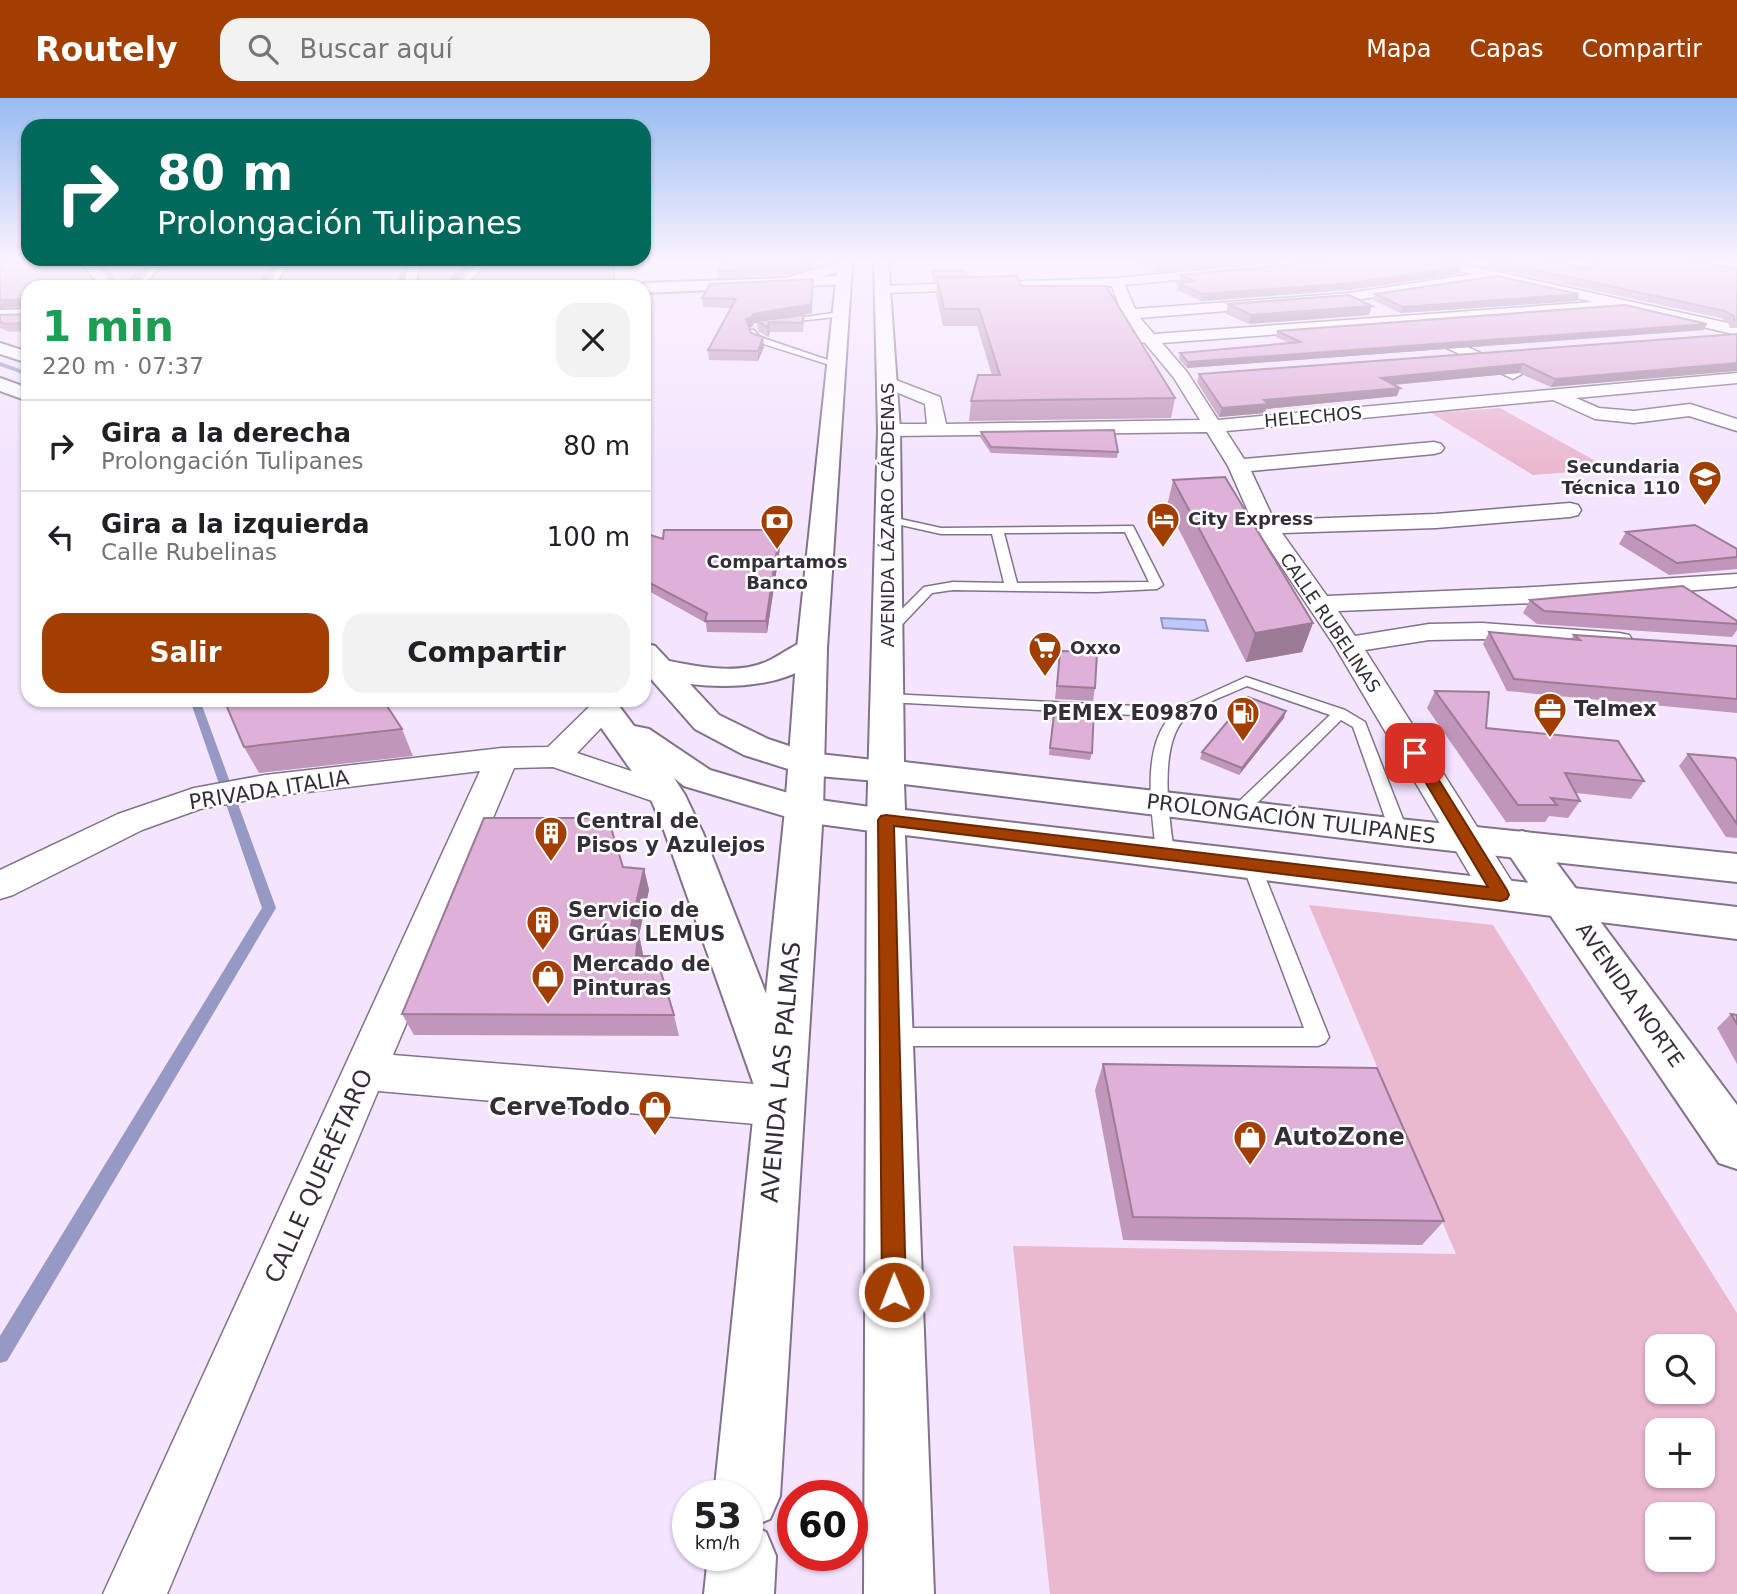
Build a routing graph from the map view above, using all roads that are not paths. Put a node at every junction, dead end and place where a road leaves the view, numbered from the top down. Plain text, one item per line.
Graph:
1 (839, 330) edge
2 (885, 330) edge
3 (1140, 330) edge
4 (1284, 330) edge
5 (1418, 330) edge
6 (751, 332) edge
7 (1737, 333) edge
8 (1695, 338) edge
9 (1147, 339) junction
10 (0, 348) edge
11 (1502, 353) edge
12 (1474, 355) junction
13 (21, 356) edge
14 (1432, 358) edge
15 (836, 364) junction
16 (1737, 378) edge
17 (888, 383) junction
18 (0, 384) edge
19 (21, 392) edge
20 (1552, 394) junction
21 (1737, 425) edge
22 (1213, 426) junction
23 (889, 430) junction
24 (937, 430) junction
25 (1434, 448) dead end
26 (1238, 466) junction
27 (1570, 510) dead end
28 (887, 519) junction
29 (1266, 527) junction
30 (997, 530) junction
31 (1732, 580) dead end
32 (1012, 587) junction
33 (1319, 604) junction
34 (888, 629) junction
35 (1642, 643) edge
36 (1348, 645) junction
37 (812, 648) junction
38 (652, 661) edge
39 (888, 698) junction
40 (598, 707) edge
41 (601, 707) edge
42 (602, 707) edge
43 (1180, 713) junction
44 (1340, 713) junction
45 (556, 757) junction
46 (502, 758) junction
47 (807, 764) junction
48 (888, 771) junction
49 (667, 795) junction
50 (1159, 803) junction
51 (804, 810) junction
52 (1237, 813) junction
53 (886, 820) junction
54 (1399, 832) junction
55 (1468, 839) junction
56 (1522, 844) junction
57 (1165, 852) junction
58 (1251, 864) junction
59 (1737, 868) edge
60 (0, 886) edge
61 (1501, 895) junction
62 (1564, 903) junction
63 (1737, 923) edge
64 (889, 1037) junction
65 (365, 1071) junction
66 (778, 1097) junction
67 (1737, 1146) edge
68 (748, 1480) edge
69 (741, 1571) edge
70 (135, 1594) edge
71 (739, 1594) edge
72 (899, 1594) edge

1 - 15 main road
2 - 17 main road, AVENIDA LÁZARO CÁRDENAS
3 - 9 street, CALLE RUBELINAS
4 - 9 street
5 - 12 street
6 - 15 lane
7 - 8 street
9 - 22 street, CALLE RUBELINAS
10 - 13 main road
11 - 12 street
12 - 14 street
12 - 20 street
15 - 37 main road
16 - 20 street, HELECHOS
17 - 23 main road, AVENIDA LÁZARO CÁRDENAS
17 - 24 street
18 - 19 main road
20 - 21 street
20 - 22 street, HELECHOS
22 - 24 street, HELECHOS
22 - 26 street, CALLE RUBELINAS
23 - 24 street, HELECHOS
23 - 28 main road, AVENIDA LÁZARO CÁRDENAS
25 - 26 street
26 - 29 street, CALLE RUBELINAS
27 - 29 street
28 - 30 lane
28 - 34 main road, AVENIDA LÁZARO CÁRDENAS
29 - 33 street, CALLE RUBELINAS
30 - 32 lane
30 - 32 lane
31 - 33 street
32 - 34 lane
33 - 36 street, CALLE RUBELINAS
34 - 39 main road, AVENIDA LÁZARO CÁRDENAS
35 - 36 street
36 - 55 street, CALLE RUBELINAS
37 - 38 main road
37 - 47 main road, AVENIDA LAS PALMAS
38 - 47 main road, PROLONGACIÓN TULIPANES
39 - 43 lane
39 - 48 main road, AVENIDA LÁZARO CÁRDENAS
40 - 45 street
41 - 49 main road
42 - 51 main road
43 - 44 lane
43 - 50 lane
44 - 52 lane
44 - 54 lane
45 - 46 street, PRIVADA ITALIA
45 - 49 street, PRIVADA ITALIA
46 - 60 street, PRIVADA ITALIA
46 - 65 street, CALLE QUERÉTARO
47 - 48 main road, PROLONGACIÓN TULIPANES
47 - 51 main road, AVENIDA LAS PALMAS
48 - 50 main road, PROLONGACIÓN TULIPANES
48 - 53 main road
49 - 66 main road
50 - 52 main road, PROLONGACIÓN TULIPANES
50 - 57 lane
51 - 53 main road
51 - 66 main road, AVENIDA LAS PALMAS
52 - 54 main road, PROLONGACIÓN TULIPANES
53 - 57 main road
53 - 64 main road
54 - 55 main road, PROLONGACIÓN TULIPANES
55 - 56 main road, PROLONGACIÓN TULIPANES
55 - 61 street, CALLE RUBELINAS
56 - 59 main road, PROLONGACIÓN TULIPANES
56 - 62 main road, AVENIDA NORTE
57 - 58 main road
58 - 61 main road
58 - 64 lane
61 - 62 main road
62 - 63 main road
62 - 67 main road, AVENIDA NORTE
64 - 72 main road
65 - 66 street
65 - 70 street, CALLE QUERÉTARO
66 - 68 main road, AVENIDA LAS PALMAS
69 - 71 main road

